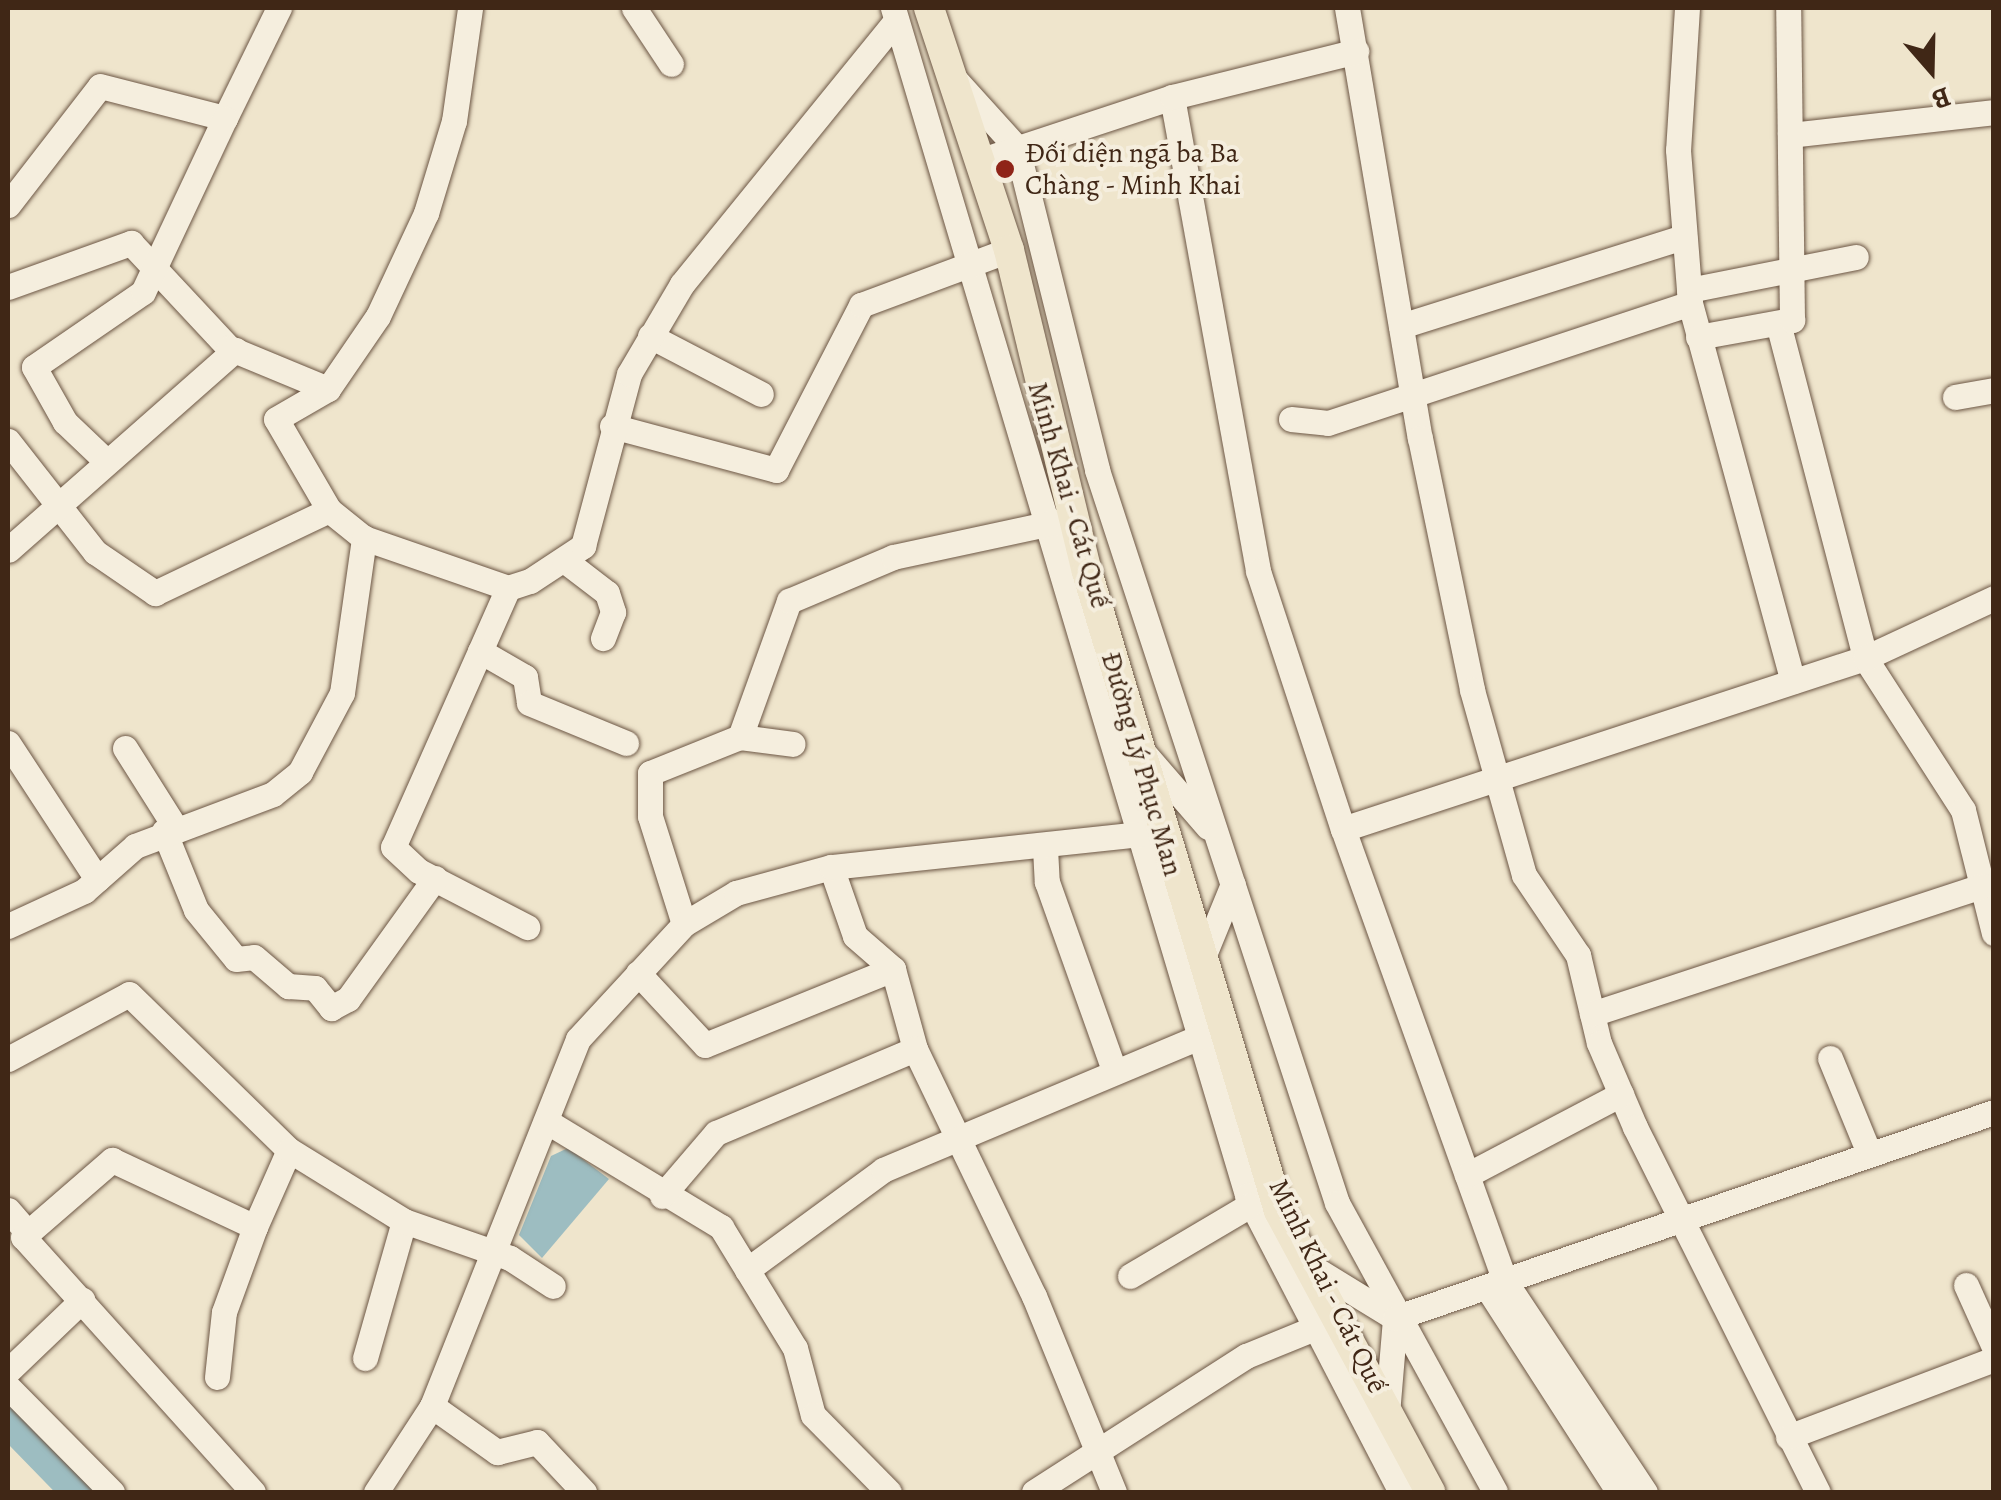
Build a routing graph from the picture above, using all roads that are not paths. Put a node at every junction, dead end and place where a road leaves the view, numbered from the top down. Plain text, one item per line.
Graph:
1 (279, 8) edge
2 (470, 8) edge
3 (634, 8) edge
4 (929, 8) edge
5 (1347, 8) edge
6 (1687, 8) edge
7 (1788, 8) edge
8 (894, 15) edge
9 (1356, 51) junction
10 (671, 64) dead end
11 (950, 74) junction
12 (1172, 97) junction
13 (1994, 112) edge
14 (225, 118) junction
15 (1790, 135) junction
16 (1017, 148) junction
17 (979, 161) junction
18 (8, 205) edge
19 (1684, 237) junction
20 (1009, 250) junction
21 (1856, 257) dead end
22 (972, 264) junction
23 (156, 270) junction
24 (1791, 271) junction
25 (8, 287) edge
26 (1689, 296) junction
27 (1778, 322) junction
28 (1401, 326) junction
29 (650, 336) junction
30 (1698, 337) junction
31 (234, 350) junction
32 (328, 389) junction
33 (1994, 390) edge
34 (761, 394) dead end
35 (1413, 396) junction
36 (1955, 397) dead end
37 (1291, 419) dead end
38 (612, 426) junction
39 (8, 441) edge
40 (106, 461) junction
41 (54, 505) junction
42 (329, 510) junction
43 (1060, 521) junction
44 (364, 538) junction
45 (8, 550) edge
46 (564, 560) junction
47 (508, 588) junction
48 (1994, 598) edge
49 (603, 638) dead end
50 (480, 650) junction
51 (1865, 658) junction
52 (1793, 681) junction
53 (740, 737) junction
54 (8, 743) edge
55 (626, 743) dead end
56 (1136, 743) junction
57 (793, 744) dead end
58 (126, 748) dead end
59 (1502, 775) junction
60 (170, 829) junction
61 (1343, 829) junction
62 (1981, 831) edge
63 (1148, 834) junction
64 (1218, 839) junction
65 (1046, 848) junction
66 (830, 868) junction
67 (434, 878) junction
68 (97, 879) junction
69 (1233, 884) junction
70 (1982, 886) junction
71 (684, 924) junction
72 (8, 926) edge
73 (527, 927) dead end
74 (1994, 934) edge
75 (1201, 962) junction
76 (893, 969) junction
77 (638, 972) junction
78 (1592, 1014) junction
79 (1211, 1032) junction
80 (916, 1049) junction
81 (8, 1058) edge
82 (1830, 1058) dead end
83 (1113, 1067) junction
84 (1621, 1094) junction
85 (1994, 1112) edge
86 (546, 1121) junction
87 (954, 1139) junction
88 (290, 1150) junction
89 (1868, 1153) junction
90 (1467, 1175) junction
91 (662, 1196) junction
92 (1250, 1205) junction
93 (8, 1210) edge
94 (1681, 1215) junction
95 (404, 1221) junction
96 (255, 1227) junction
97 (28, 1233) junction
98 (498, 1254) junction
99 (1307, 1264) junction
100 (747, 1270) junction
101 (1130, 1276) dead end
102 (1966, 1285) dead end
103 (554, 1286) dead end
104 (1497, 1286) junction
105 (82, 1300) junction
106 (1395, 1318) junction
107 (1324, 1325) junction
108 (1994, 1347) edge
109 (364, 1358) dead end
110 (1994, 1360) edge
111 (8, 1372) edge
112 (217, 1377) dead end
113 (8, 1387) edge
114 (432, 1406) junction
115 (1387, 1414) junction
116 (1788, 1437) junction
117 (1092, 1449) junction
118 (112, 1492) edge
119 (253, 1492) edge
120 (376, 1492) edge
121 (584, 1492) edge
122 (889, 1492) edge
123 (1034, 1492) edge
124 (1114, 1492) edge
125 (1401, 1492) edge
126 (1430, 1492) edge
127 (1495, 1492) edge
128 (1618, 1492) edge
129 (1645, 1492) edge
130 (1818, 1492) edge

1 - 14 street
2 - 32 street
3 - 10 street
4 - 11 main road, Đường Lý Phục Man
5 - 9 street
6 - 19 street
7 - 15 street
8 - 22 street, Minh Khai - Cát Quế
8 - 29 street
9 - 12 street
9 - 28 street
11 - 16 street
11 - 17 main road, Đường Lý Phục Man
12 - 16 street
12 - 61 street
13 - 15 street
14 - 18 street
14 - 23 street
15 - 24 street
16 - 17 street
16 - 64 street
17 - 20 main road, Đường Lý Phục Man
19 - 26 street
19 - 28 street
20 - 22 street
20 - 43 main road, Đường Lý Phục Man
21 - 24 street
22 - 38 street
22 - 43 street, Minh Khai - Cát Quế
23 - 25 street
23 - 31 street
23 - 40 street
24 - 26 street
24 - 27 street
26 - 30 street
26 - 35 street
27 - 30 street
27 - 51 street
28 - 35 street
29 - 34 street
29 - 38 street
30 - 52 street
31 - 32 street
31 - 40 street
32 - 42 street
33 - 36 street
35 - 37 street
35 - 59 street
38 - 46 street
39 - 41 street
40 - 41 street
41 - 42 street
41 - 45 street
42 - 44 street
43 - 53 street
43 - 56 main road, Đường Lý Phục Man
43 - 63 street, Minh Khai - Cát Quế
44 - 47 street
44 - 60 street
46 - 47 street
46 - 49 street
47 - 50 street
48 - 51 street
50 - 55 street
50 - 67 street
51 - 52 street
51 - 62 street
52 - 59 street
53 - 57 street
53 - 71 street
54 - 68 street
56 - 63 main road, Đường Lý Phục Man
56 - 64 street
58 - 60 street
59 - 61 street
59 - 78 street
60 - 67 street
60 - 68 street
61 - 90 street
62 - 70 street
63 - 65 street
63 - 75 main road, Đường Lý Phục Man
63 - 79 street, Minh Khai - Cát Quế
64 - 69 street
65 - 66 street
65 - 83 street
66 - 71 street
66 - 76 street
67 - 73 street
68 - 72 street
69 - 75 street
69 - 106 street
70 - 74 street
70 - 78 street
71 - 77 street
75 - 79 main road, Đường Lý Phục Man
76 - 77 street
76 - 80 street
77 - 86 street
78 - 84 street
79 - 83 street
79 - 92 street, Minh Khai - Cát Quế
79 - 99 main road, Đường Lý Phục Man
80 - 87 street
80 - 91 street
81 - 88 street
82 - 89 street
83 - 87 street
84 - 90 street
84 - 94 street
85 - 89 street
86 - 91 street
86 - 98 street
87 - 100 street
87 - 117 street
88 - 95 street
88 - 96 street
89 - 94 street
90 - 104 street
91 - 100 street
92 - 101 street
92 - 107 street, Minh Khai - Cát Quế
93 - 97 street
94 - 104 street
94 - 116 street
95 - 98 street
95 - 109 street
96 - 97 street
96 - 112 street
97 - 105 street
98 - 103 street
98 - 114 street
99 - 106 street
99 - 107 main road, Đường Lý Phục Man
100 - 122 street
102 - 108 street
104 - 106 street
104 - 128 street
104 - 129 street
105 - 111 street
105 - 119 street
106 - 115 street
106 - 127 street
107 - 115 main road, Đường Lý Phục Man
107 - 117 street
107 - 125 street, Minh Khai - Cát Quế
110 - 116 street
113 - 118 street
114 - 120 street
114 - 121 street
115 - 126 main road, Đường Lý Phục Man
116 - 130 street
117 - 123 street
117 - 124 street

